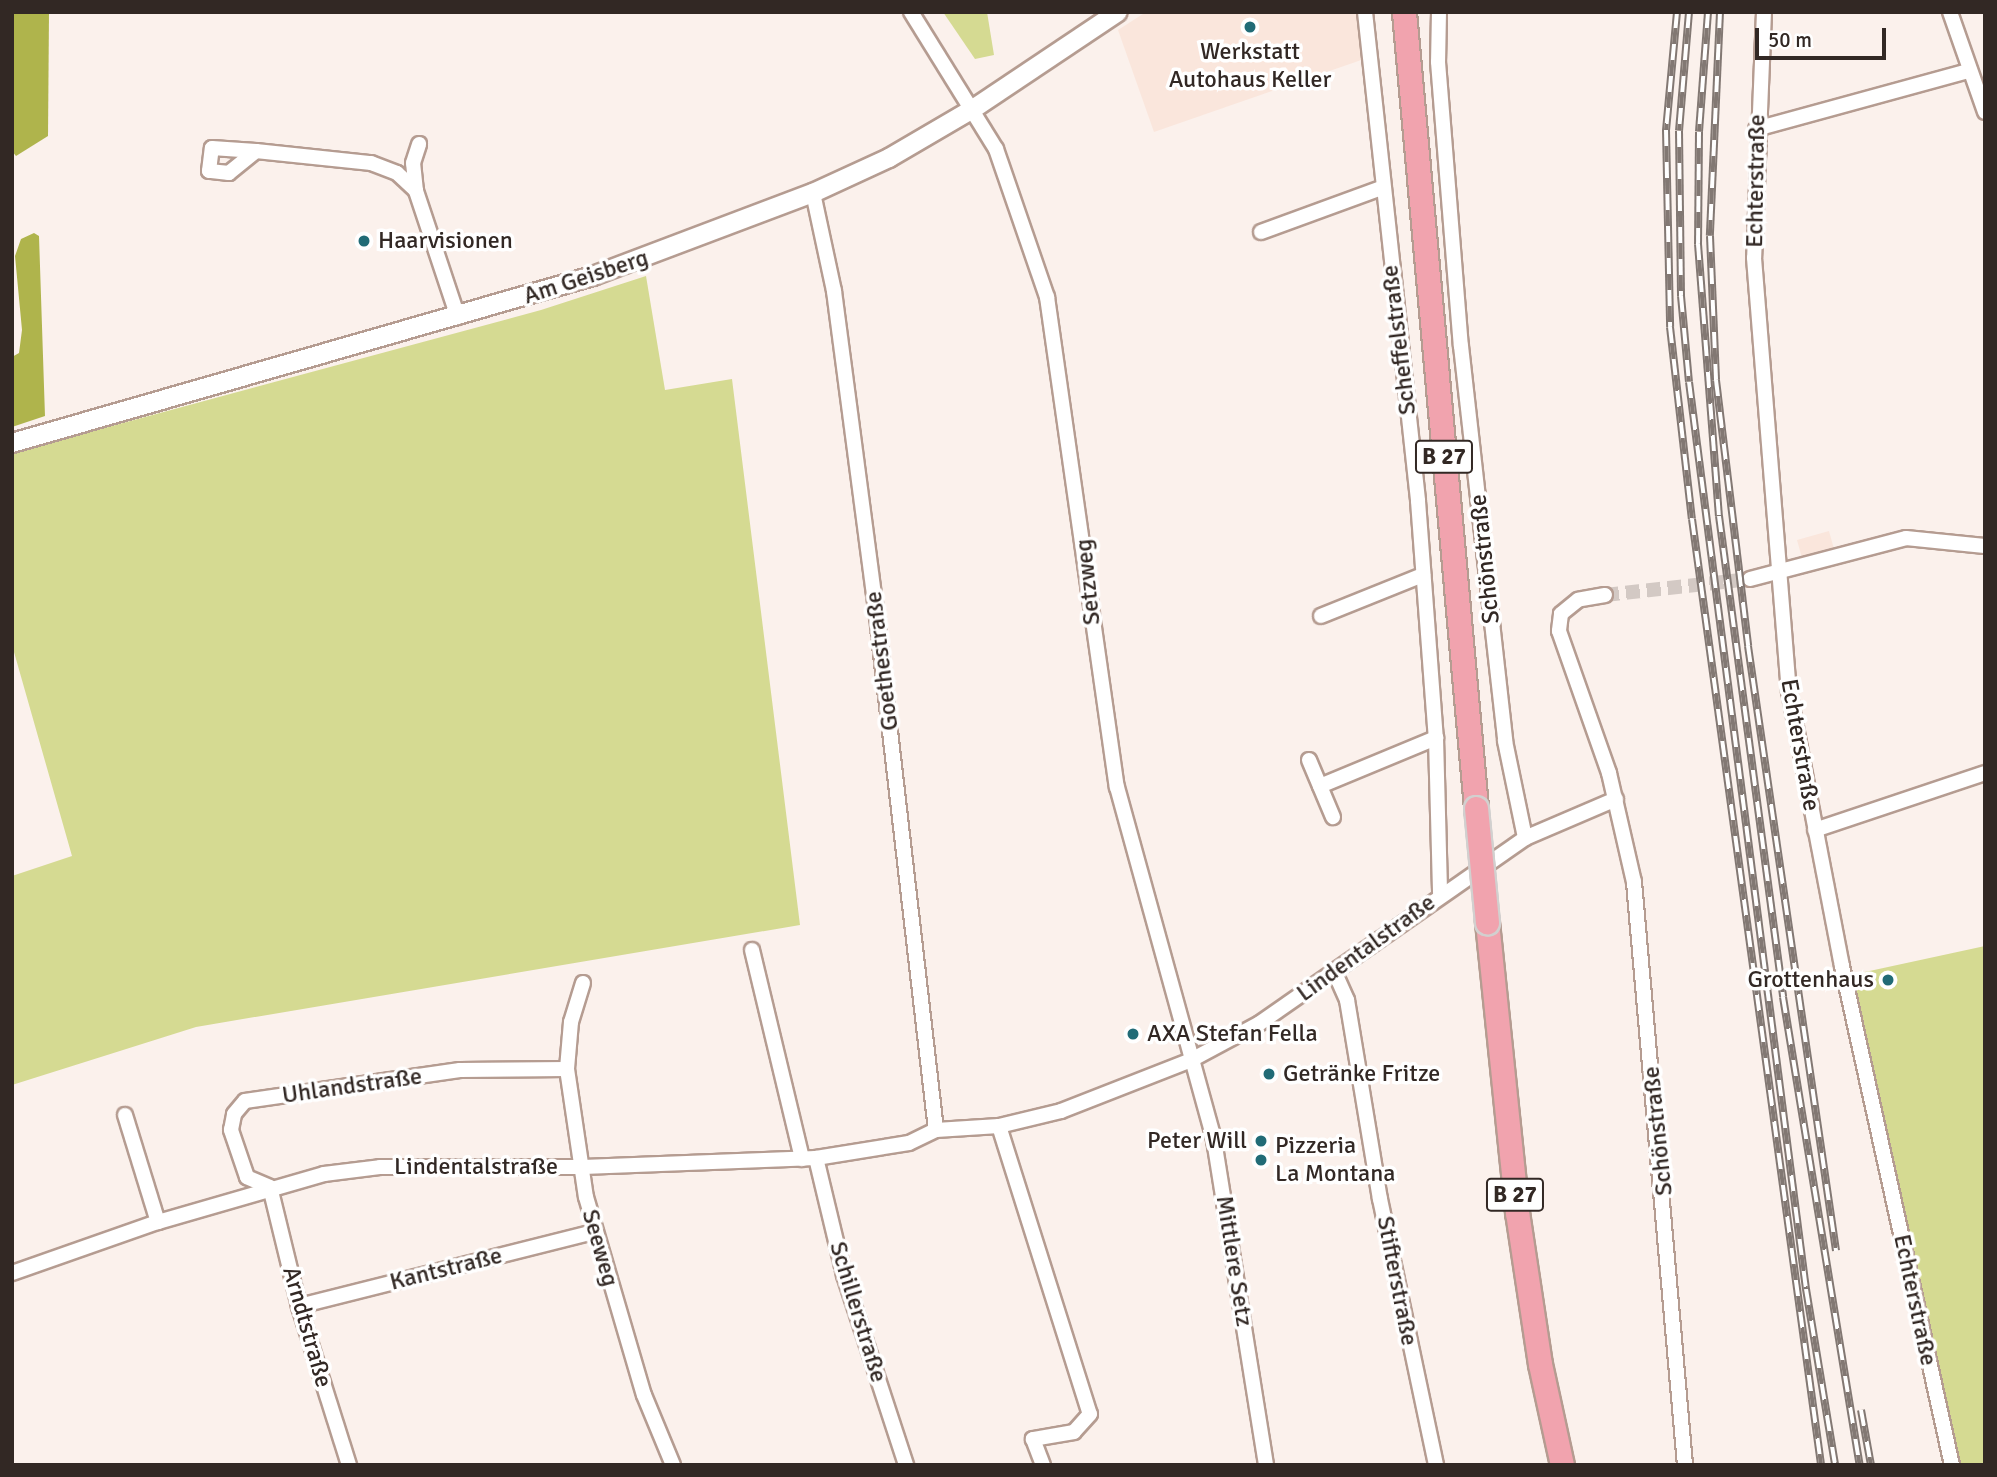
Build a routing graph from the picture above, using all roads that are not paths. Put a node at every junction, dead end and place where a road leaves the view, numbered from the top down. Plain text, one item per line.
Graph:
1 (911, 12) edge
2 (1118, 12) edge
3 (1365, 12) edge
4 (1404, 12) edge
5 (1439, 12) edge
6 (1764, 12) edge
7 (1950, 12) edge
8 (1968, 71) junction
9 (973, 109) junction
10 (1985, 112) edge
11 (1756, 129) junction
12 (419, 144) dead end
13 (256, 151) dead end
14 (1381, 188) junction
15 (416, 191) junction
16 (813, 193) junction
17 (1261, 232) dead end
18 (458, 317) junction
19 (12, 443) edge
20 (1985, 546) edge
21 (1778, 574) junction
22 (1423, 575) junction
23 (1750, 579) tunnel mouth
24 (1605, 595) tunnel mouth
25 (1321, 615) dead end
26 (1436, 738) junction
27 (1310, 760) dead end
28 (1985, 774) edge
29 (1320, 786) junction
30 (1616, 799) junction
31 (1333, 817) dead end
32 (1815, 830) junction
33 (1525, 838) junction
34 (1440, 894) junction
35 (752, 950) dead end
36 (1335, 974) junction
37 (583, 983) dead end
38 (1191, 1060) junction
39 (567, 1069) junction
40 (125, 1115) dead end
41 (999, 1126) junction
42 (936, 1130) junction
43 (809, 1158) junction
44 (583, 1167) junction
45 (271, 1187) junction
46 (158, 1222) junction
47 (594, 1233) junction
48 (12, 1273) edge
49 (299, 1306) junction
50 (349, 1465) edge
51 (673, 1465) edge
52 (906, 1465) edge
53 (1043, 1465) edge
54 (1266, 1465) edge
55 (1436, 1465) edge
56 (1562, 1465) edge
57 (1685, 1465) edge
58 (1952, 1465) edge

1 - 9 street, Setzweg
2 - 9 street, Am Geisberg
3 - 14 street, Scheffelstraße
4 - 56 main road, B 27, bridge
5 - 33 street, Schönstraße
6 - 11 street, Echterstraße
7 - 8 street
8 - 10 street
8 - 11 street
9 - 16 street, Am Geisberg
9 - 38 street, Setzweg
11 - 21 street, Echterstraße
12 - 15 street
13 - 15 street
14 - 17 street
14 - 22 street, Scheffelstraße
15 - 18 street
16 - 18 street, Am Geisberg
16 - 42 street, Goethestraße
18 - 19 street, Am Geisberg
20 - 21 street
21 - 23 street
21 - 32 street, Echterstraße
22 - 25 street
22 - 26 street, Scheffelstraße
24 - 30 street, Schönstraße
26 - 29 street
26 - 34 street, Scheffelstraße
27 - 29 street
28 - 32 street
29 - 31 street
30 - 33 street
30 - 57 street, Schönstraße
32 - 58 street, Echterstraße
33 - 34 street, Lindentalstraße
34 - 36 street, Lindentalstraße
35 - 43 street
36 - 38 street, Lindentalstraße
36 - 55 street, Stifterstraße
37 - 39 street, Seeweg
38 - 41 street, Lindentalstraße
38 - 54 street, Mittlere Setz
39 - 44 street, Seeweg
39 - 45 street, Uhlandstraße
40 - 46 street
41 - 42 street, Lindentalstraße
41 - 53 street
42 - 43 street, Lindentalstraße
43 - 44 street, Lindentalstraße
43 - 52 street, Schillerstraße
44 - 45 street, Lindentalstraße
44 - 47 street, Seeweg
45 - 46 street, Lindentalstraße
45 - 49 street, Arndtstraße
46 - 48 street, Lindentalstraße
47 - 49 street, Kantstraße
47 - 51 street, Seeweg
49 - 50 street, Arndtstraße

